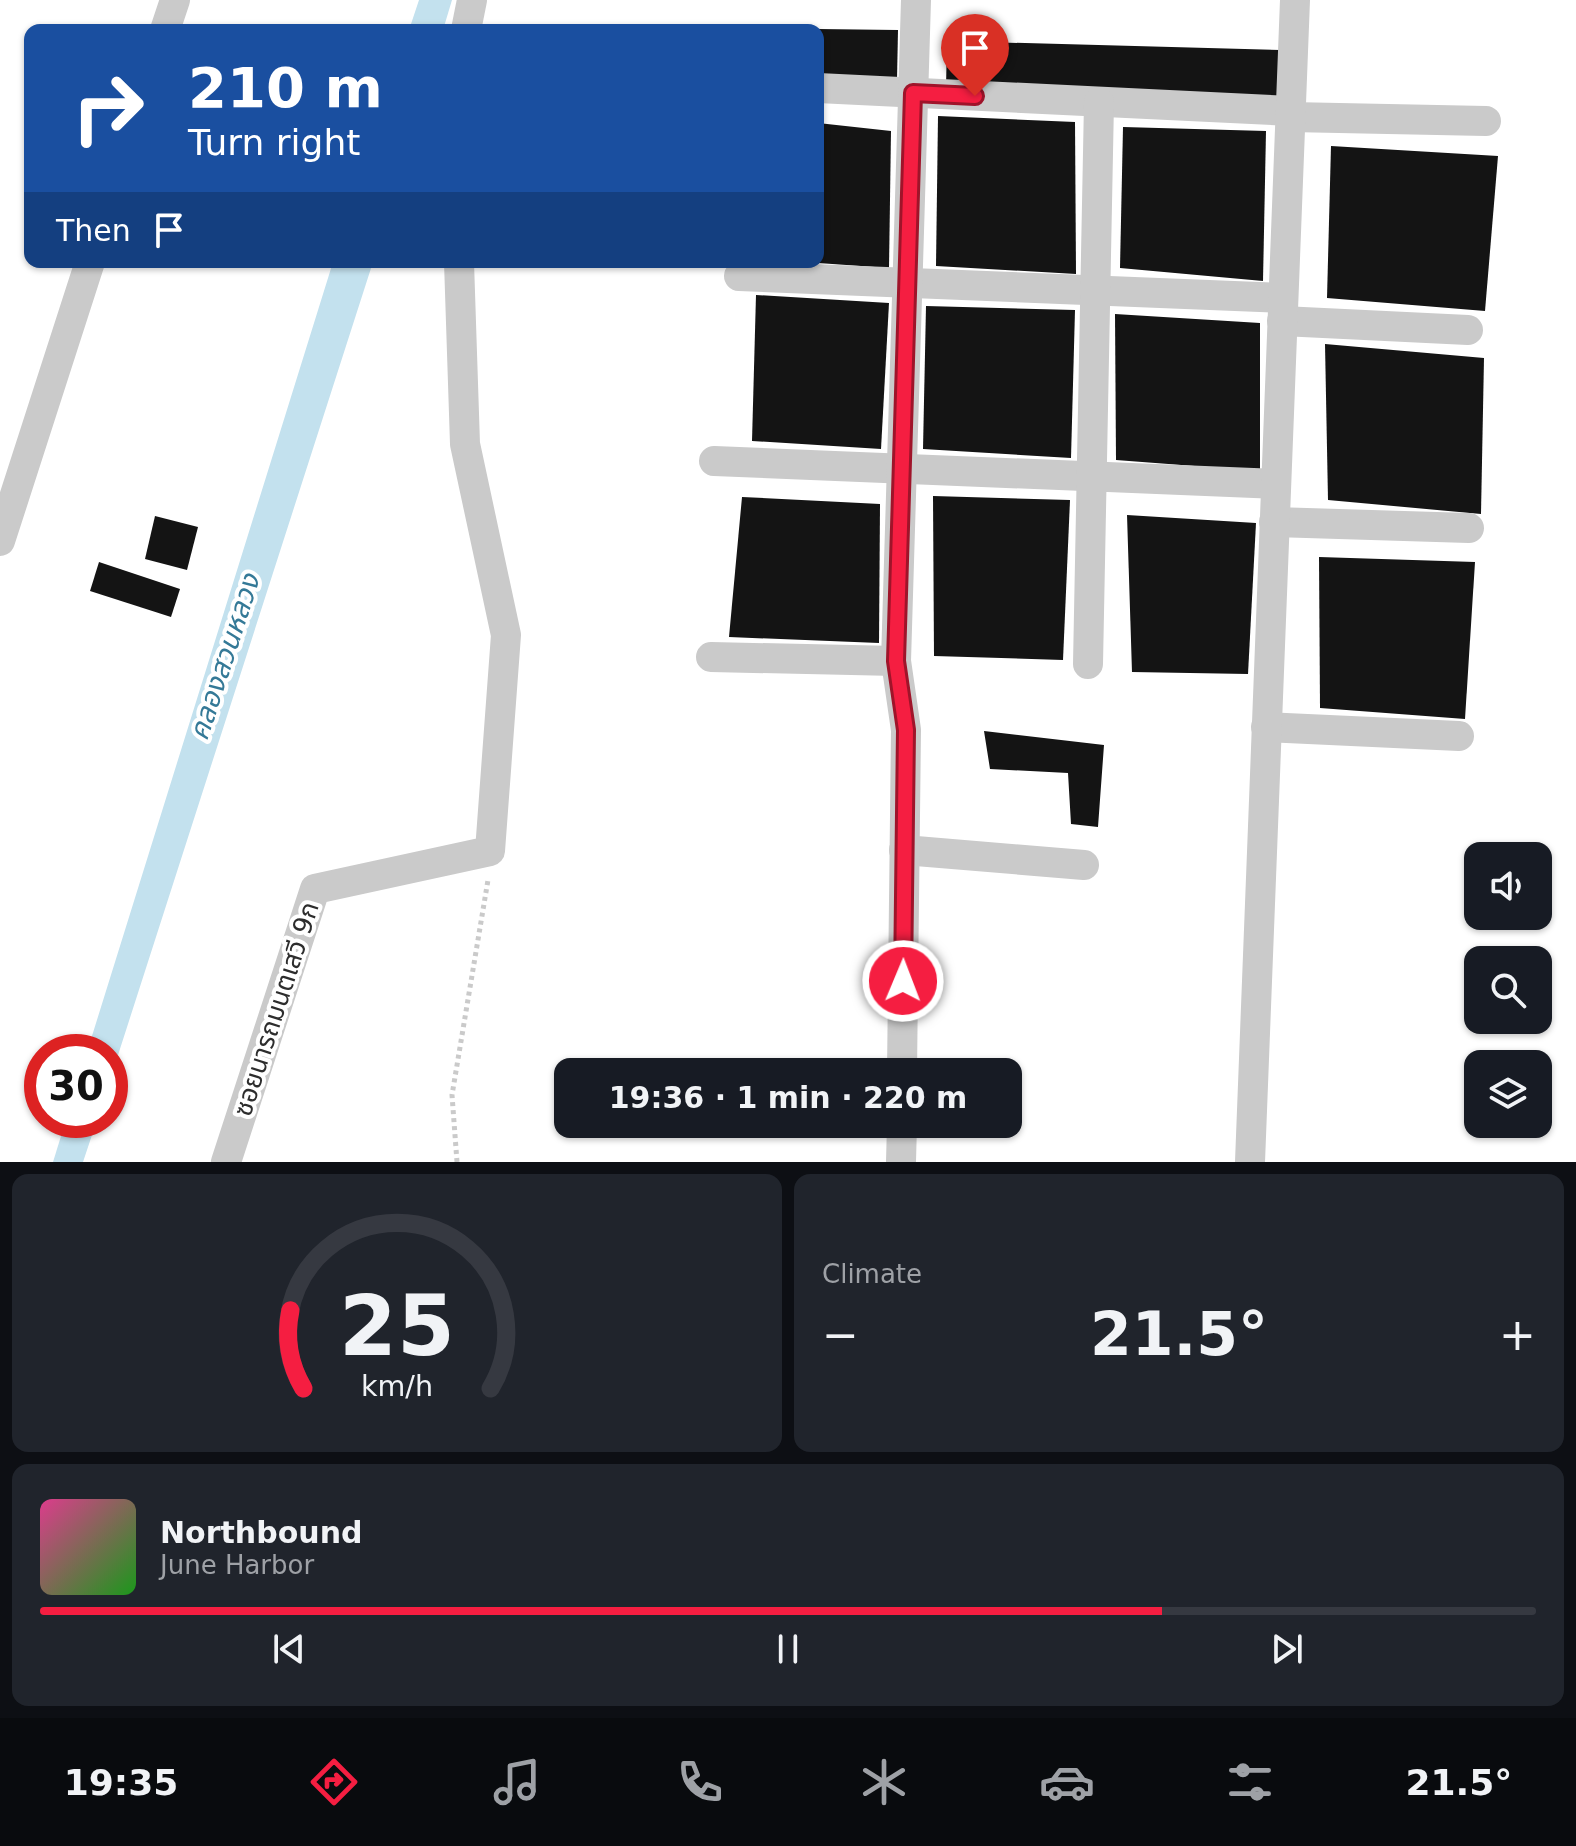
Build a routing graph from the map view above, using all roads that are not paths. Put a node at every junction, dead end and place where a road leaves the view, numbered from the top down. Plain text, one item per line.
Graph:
1 (175, 0) edge
2 (472, 0) edge
3 (916, 0) edge
4 (1295, 0) edge
5 (167, 24) edge
6 (467, 24) edge
7 (824, 88) edge
8 (913, 93) junction
9 (1099, 102) junction
10 (1290, 114) junction
11 (1486, 121) dead end
12 (88, 268) edge
13 (459, 268) edge
14 (739, 276) dead end
15 (907, 282) junction
16 (1096, 288) junction
17 (1283, 309) junction
18 (1468, 330) dead end
19 (714, 461) dead end
20 (902, 469) junction
21 (1091, 476) junction
22 (1276, 484) junction
23 (1274, 522) junction
24 (1469, 528) dead end
25 (0, 541) edge
26 (711, 657) dead end
27 (896, 661) junction
28 (1088, 664) dead end
29 (1266, 727) junction
30 (1459, 736) dead end
31 (904, 850) junction
32 (1084, 865) dead end
33 (902, 1058) edge
34 (902, 1138) edge
35 (226, 1162) edge
36 (901, 1162) edge
37 (1250, 1162) edge

1 - 5 street
2 - 6 street
3 - 8 street
4 - 10 street
7 - 8 street
8 - 9 street
8 - 15 street
9 - 10 street
9 - 16 street
10 - 11 street
10 - 17 street
12 - 25 street
13 - 35 street, ซอยนารถมนตเสวี 9ก
14 - 15 street
15 - 16 street
15 - 20 street
16 - 17 street
16 - 21 street
17 - 18 street
17 - 22 street
19 - 20 street
20 - 21 street
20 - 27 street
21 - 22 street
21 - 28 street
22 - 23 street
23 - 24 street
23 - 29 street
26 - 27 street
27 - 31 street
29 - 30 street
29 - 37 street
31 - 32 street
31 - 33 street
34 - 36 street

